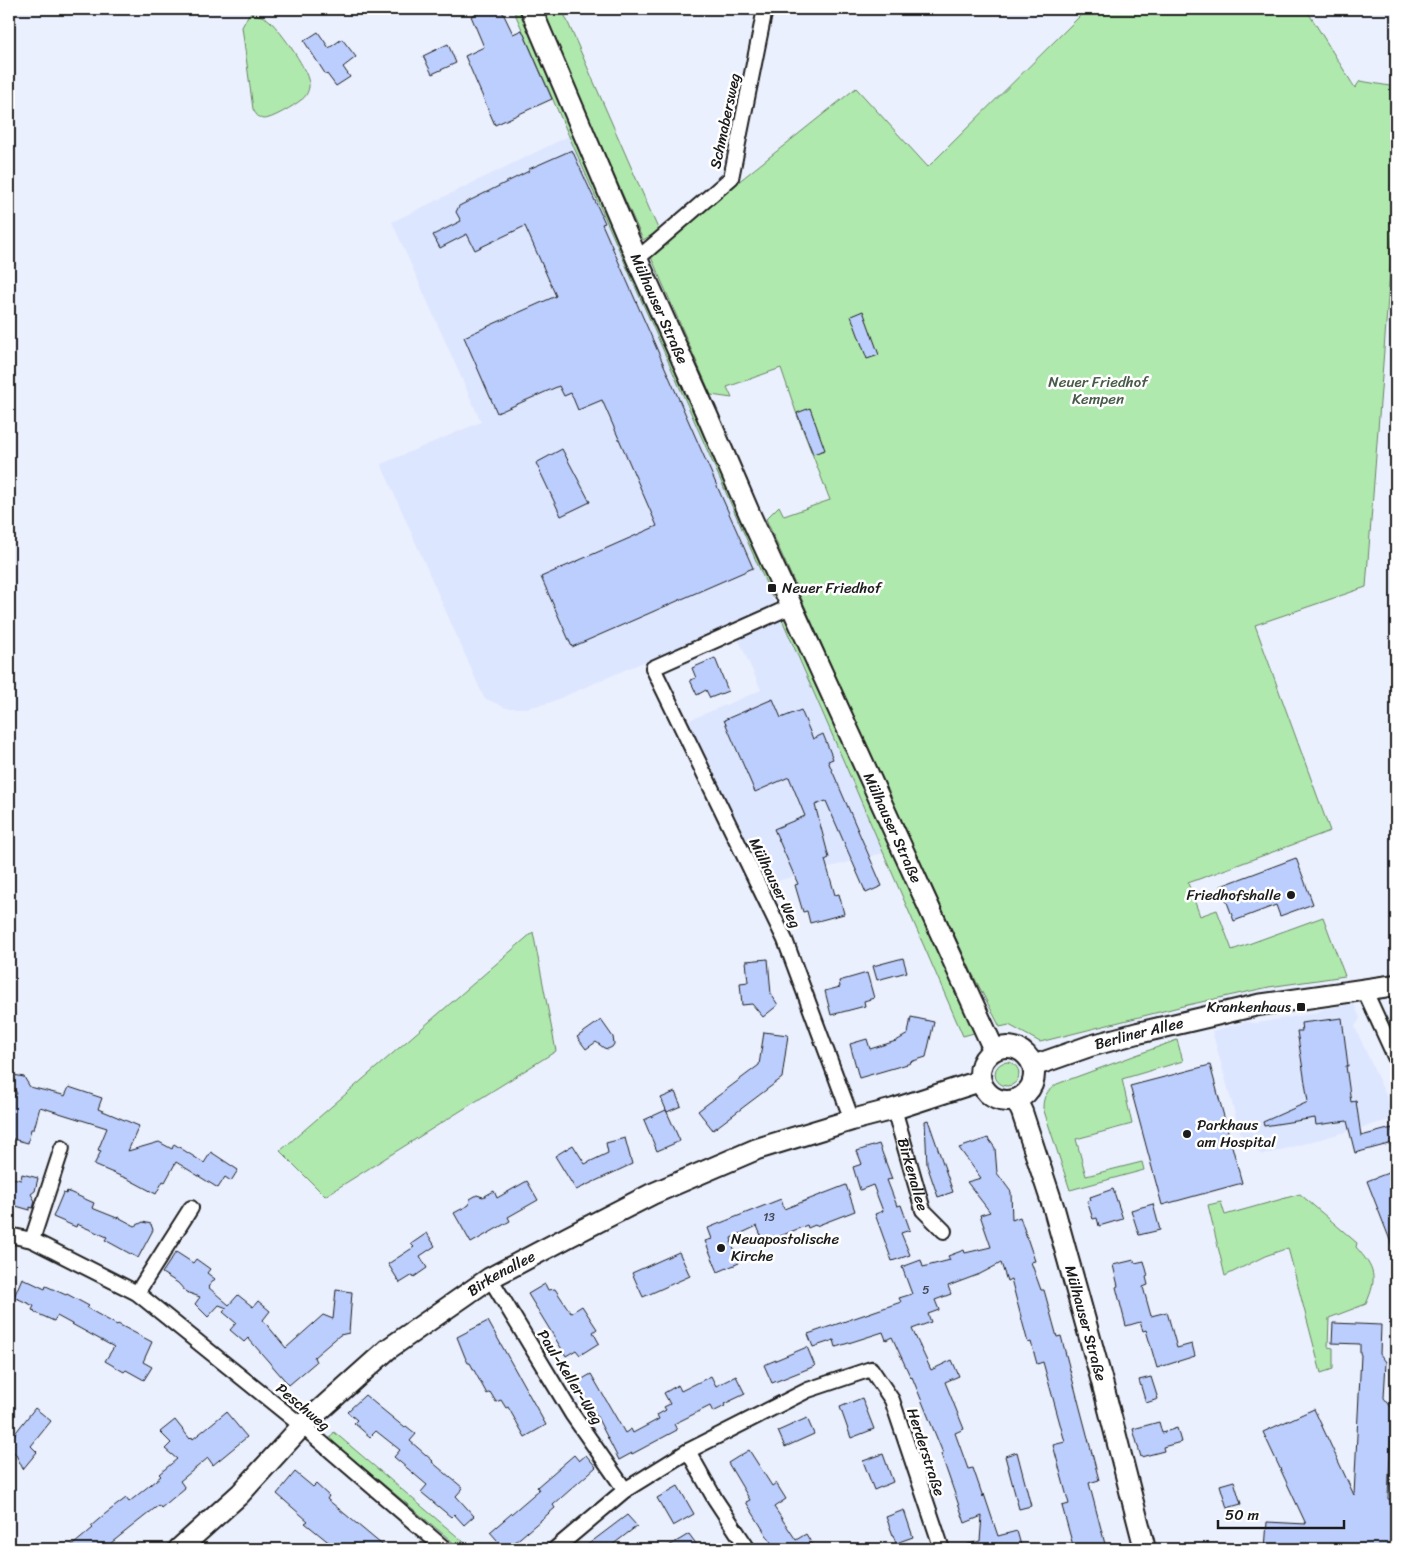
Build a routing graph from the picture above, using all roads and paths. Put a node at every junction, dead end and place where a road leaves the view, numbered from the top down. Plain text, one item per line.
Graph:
1 (531, 9) edge
2 (765, 9) edge
3 (637, 259) junction
4 (792, 606) junction
5 (1396, 985) edge
6 (1364, 989) junction
7 (994, 1050) junction
8 (1396, 1059) edge
9 (1033, 1066) junction
10 (980, 1081) junction
11 (1016, 1100) junction
12 (894, 1109) junction
13 (852, 1120) junction
14 (62, 1148) dead end
15 (191, 1208) dead end
16 (944, 1230) dead end
17 (9, 1235) edge
18 (32, 1240) junction
19 (490, 1278) junction
20 (137, 1293) junction
21 (302, 1426) junction
22 (688, 1451) junction
23 (625, 1490) junction
24 (178, 1549) edge
25 (445, 1549) edge
26 (555, 1549) edge
27 (748, 1549) edge
28 (942, 1549) edge
29 (1145, 1549) edge

1 - 3 street, Mülhauser Straße
2 - 3 street, Schmabersweg
3 - 4 street, Mülhauser Straße
4 - 7 street, Mülhauser Straße
4 - 13 street, Mülhauser Weg
5 - 6 street, Berliner Allee
6 - 8 street
6 - 9 street, Berliner Allee
7 - 9 street
7 - 10 street
9 - 11 street
10 - 11 street
10 - 12 street, Birkenallee
11 - 29 street, Mülhauser Straße
12 - 13 street, Birkenallee
12 - 16 street, Birkenallee
13 - 19 street, Birkenallee
14 - 18 street
15 - 20 street
17 - 18 street, Peschweg
18 - 20 street, Peschweg
19 - 21 street, Birkenallee
19 - 23 street, Paul-Keller-Weg
20 - 21 street, Peschweg
21 - 24 street, Birkenallee
21 - 25 street, Peschweg
22 - 23 street
22 - 27 street
22 - 28 street, Herderstraße
23 - 26 street

